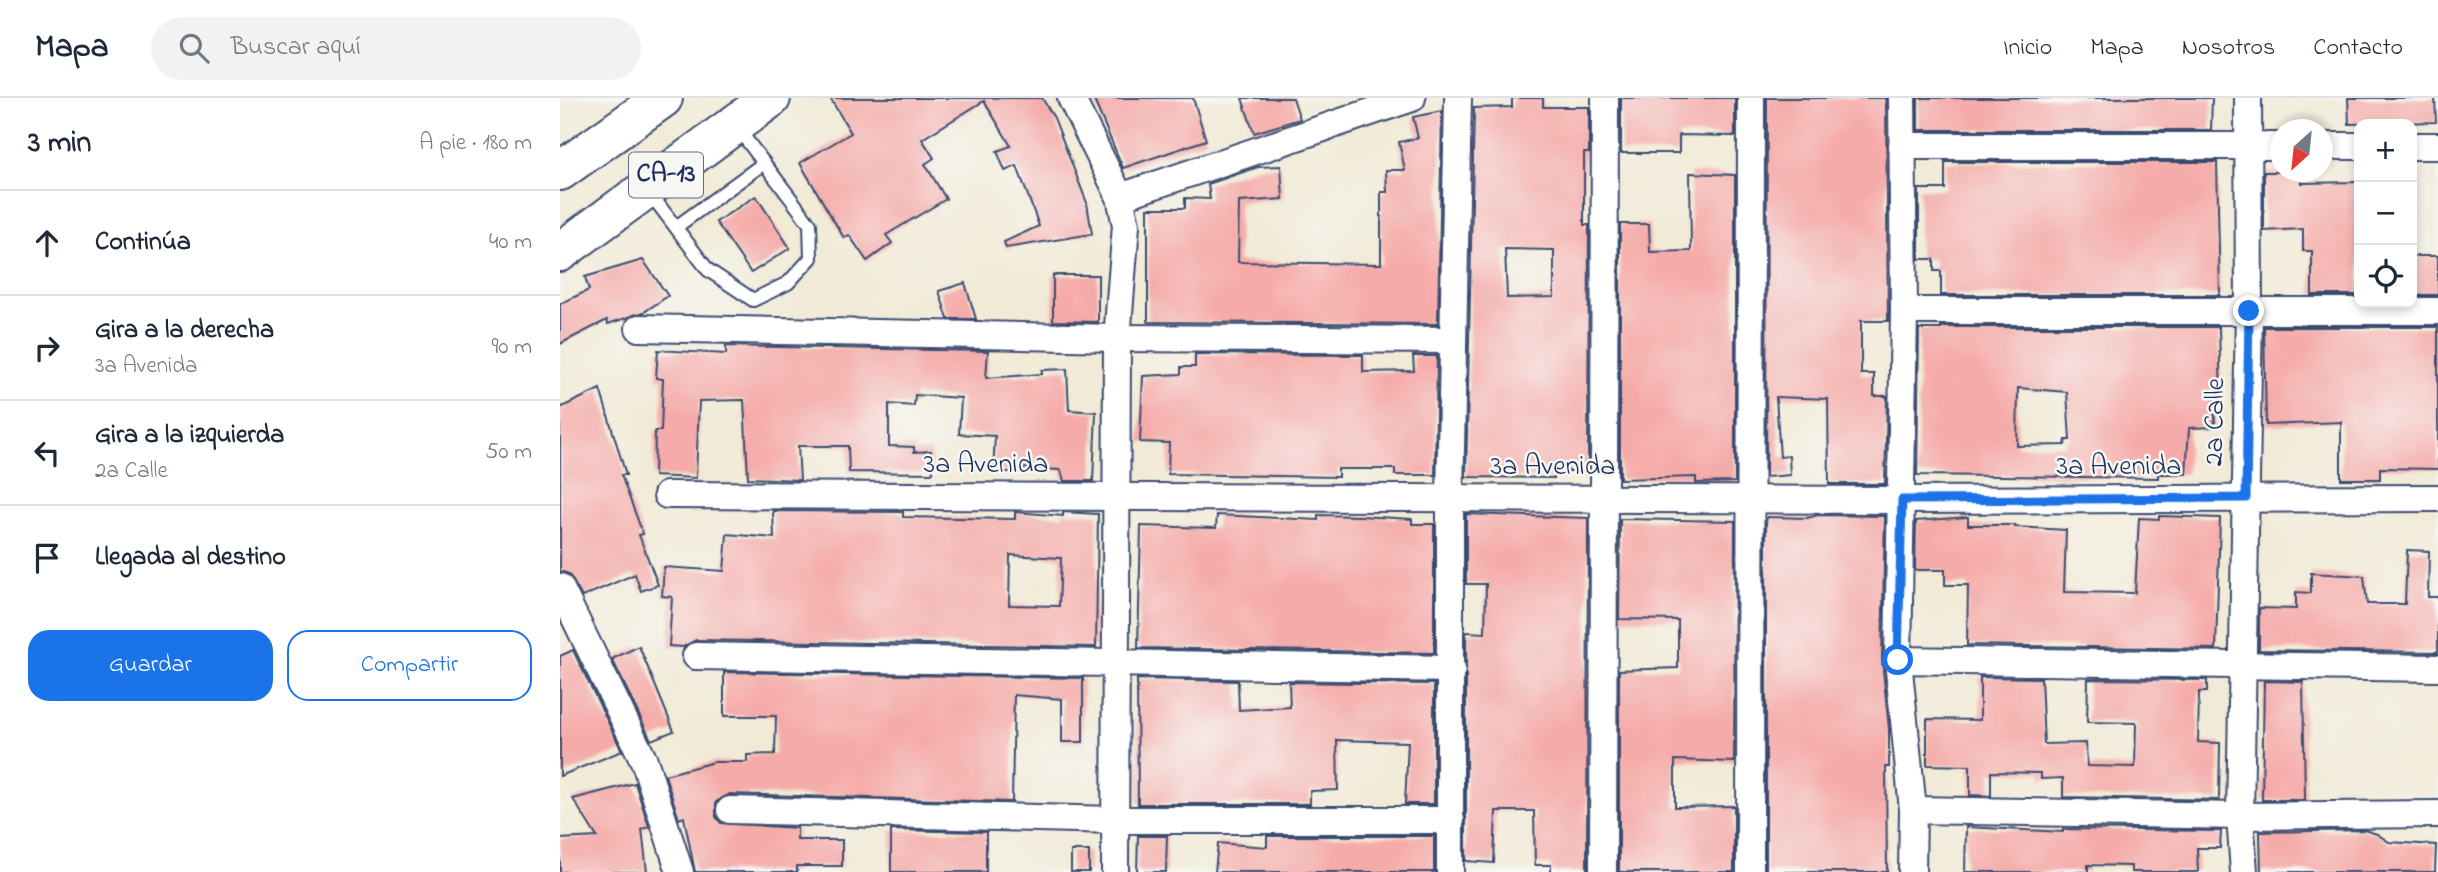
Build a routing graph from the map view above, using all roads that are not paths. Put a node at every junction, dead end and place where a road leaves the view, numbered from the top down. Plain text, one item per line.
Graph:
1 (663, 98) edge
2 (771, 98) edge
3 (1071, 98) edge
4 (1412, 98) edge
5 (1458, 98) edge
6 (1605, 98) edge
7 (1751, 98) edge
8 (1902, 98) edge
9 (2248, 98) edge
10 (735, 125) junction
11 (1902, 146) junction
12 (2246, 146) junction
13 (2270, 146) edge
14 (2333, 146) edge
15 (2354, 146) edge
16 (2417, 146) edge
17 (2438, 146) edge
18 (764, 163) junction
19 (560, 171) edge
20 (647, 188) junction
21 (1120, 197) junction
22 (676, 227) junction
23 (560, 252) edge
24 (1904, 311) junction
25 (2249, 311) junction
26 (2438, 311) edge
27 (639, 328) dead end
28 (1117, 338) junction
29 (1453, 340) junction
30 (667, 495) dead end
31 (1117, 497) junction
32 (1450, 498) junction
33 (1603, 498) junction
34 (2246, 498) junction
35 (2438, 498) edge
36 (1751, 500) junction
37 (1902, 500) junction
38 (560, 587) edge
39 (696, 656) dead end
40 (1898, 660) junction
41 (1116, 662) junction
42 (2244, 666) junction
43 (2438, 667) edge
44 (1452, 669) junction
45 (730, 810) dead end
46 (1913, 810) junction
47 (2438, 814) edge
48 (2241, 816) junction
49 (1116, 820) junction
50 (1451, 820) junction
51 (680, 872) edge
52 (1115, 872) edge
53 (1450, 872) edge
54 (1603, 872) edge
55 (1750, 872) edge
56 (1912, 872) edge
57 (2244, 872) edge

1 - 19 highway, CA-13
2 - 10 highway, CA-13
3 - 21 street
4 - 21 street
5 - 29 street
6 - 33 street
7 - 36 street
8 - 11 street
9 - 12 street, 2a Calle
10 - 18 lane
10 - 20 highway, CA-13
11 - 12 street
11 - 24 street
12 - 13 street
12 - 25 street, 2a Calle
14 - 15 street
16 - 17 street
18 - 22 lane
18 - 22 lane
20 - 22 lane
20 - 23 highway, CA-13
21 - 28 street
24 - 25 street
24 - 37 street
25 - 26 street
25 - 34 street, 2a Calle
27 - 28 street
28 - 29 street
28 - 31 street
29 - 32 street
30 - 31 street, 3a Avenida
31 - 32 street, 3a Avenida
31 - 41 street
32 - 33 street, 3a Avenida
32 - 44 street
33 - 36 street, 3a Avenida
33 - 54 street
34 - 35 street, 3a Avenida
34 - 37 street, 3a Avenida
34 - 42 street, 2a Calle
36 - 37 street, 3a Avenida
36 - 55 street
37 - 40 street
38 - 51 street
39 - 41 street
40 - 42 street
40 - 46 street
41 - 44 street
41 - 49 street
42 - 43 street
42 - 48 street, 2a Calle
44 - 50 street
45 - 49 street
46 - 48 street
46 - 56 street
47 - 48 street
48 - 57 street, 2a Calle
49 - 50 street
49 - 52 street
50 - 53 street

